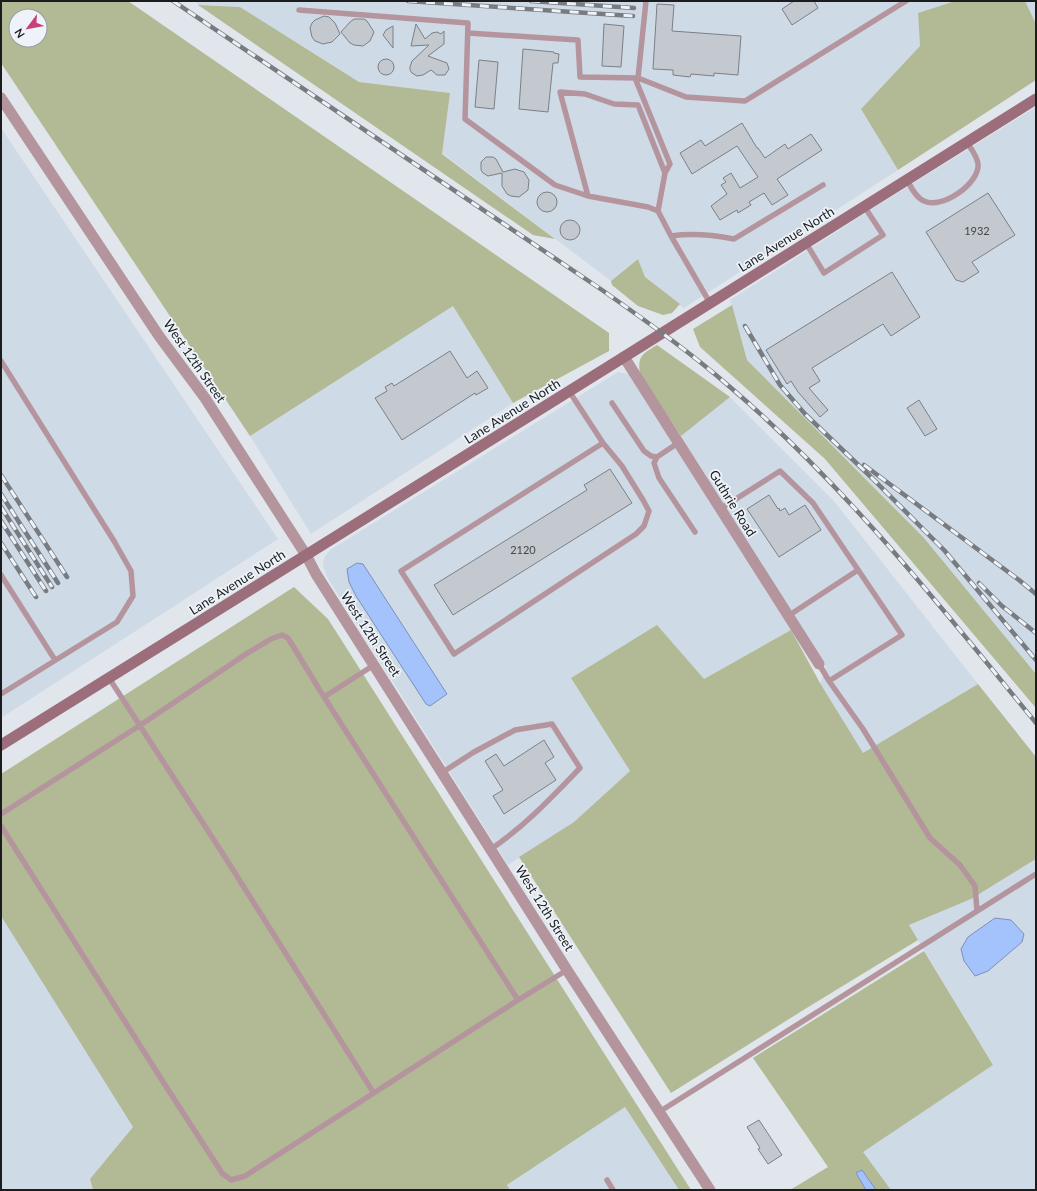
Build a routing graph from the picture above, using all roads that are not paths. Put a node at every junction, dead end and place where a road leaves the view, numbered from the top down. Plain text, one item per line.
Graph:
1 (646, 1) edge
2 (906, 1) edge
3 (299, 10) dead end
4 (468, 33) junction
5 (637, 78) junction
6 (1, 98) edge
7 (1036, 99) edge
8 (967, 142) junction
9 (665, 173) junction
10 (907, 180) junction
11 (823, 185) dead end
12 (588, 196) junction
13 (864, 206) junction
14 (658, 211) junction
15 (670, 236) junction
16 (806, 243) junction
17 (710, 304) junction
18 (624, 357) junction
19 (1, 361) edge
20 (569, 392) junction
21 (612, 402) dead end
22 (602, 443) junction
23 (678, 443) junction
24 (657, 457) junction
25 (720, 510) junction
26 (695, 532) dead end
27 (306, 556) junction
28 (858, 570) junction
29 (1, 575) edge
30 (788, 616) junction
31 (55, 660) junction
32 (819, 664) joint
33 (374, 665) junction
34 (109, 678) junction
35 (829, 681) junction
36 (1, 694) edge
37 (324, 697) junction
38 (139, 726) junction
39 (1, 745) edge
40 (443, 772) junction
41 (1, 814) edge
42 (1, 826) edge
43 (491, 849) junction
44 (1036, 874) edge
45 (978, 911) junction
46 (568, 970) junction
47 (518, 1000) junction
48 (373, 1092) junction
49 (659, 1112) junction
50 (607, 1180) dead end
51 (613, 1190) edge
52 (710, 1190) edge

1 - 5 lane
2 - 5 lane
3 - 4 lane
4 - 5 lane
4 - 12 lane
5 - 9 lane
6 - 27 street, West 12th Street
7 - 8 main road, Lane Avenue North
8 - 10 main road, Lane Avenue North
8 - 10 lane
9 - 12 lane
9 - 14 lane
10 - 13 main road, Lane Avenue North
11 - 15 lane
12 - 14 lane
13 - 16 main road, Lane Avenue North
13 - 16 lane
14 - 15 lane
15 - 17 lane
16 - 17 main road, Lane Avenue North
17 - 18 main road, Lane Avenue North
18 - 20 main road, Lane Avenue North
18 - 23 street, Guthrie Road
19 - 31 lane
20 - 22 lane
20 - 27 main road, Lane Avenue North
21 - 24 lane
22 - 22 lane
23 - 24 lane
23 - 25 street, Guthrie Road
24 - 26 lane
25 - 28 lane
25 - 30 street, Guthrie Road
27 - 33 street, West 12th Street
27 - 34 main road, Lane Avenue North
28 - 30 lane
28 - 35 lane
29 - 31 lane
30 - 32 street, Guthrie Road
31 - 36 lane
32 - 35 lane
33 - 37 lane
33 - 40 street, West 12th Street
34 - 38 lane
34 - 39 main road, Lane Avenue North
35 - 45 lane
37 - 38 lane
37 - 47 lane
38 - 41 lane
38 - 48 lane
40 - 43 street, West 12th Street
40 - 43 lane
42 - 48 lane
43 - 46 street, West 12th Street
44 - 45 lane
45 - 49 lane
46 - 47 lane
46 - 49 street, West 12th Street
47 - 48 lane
49 - 52 street, West 12th Street
50 - 51 lane

